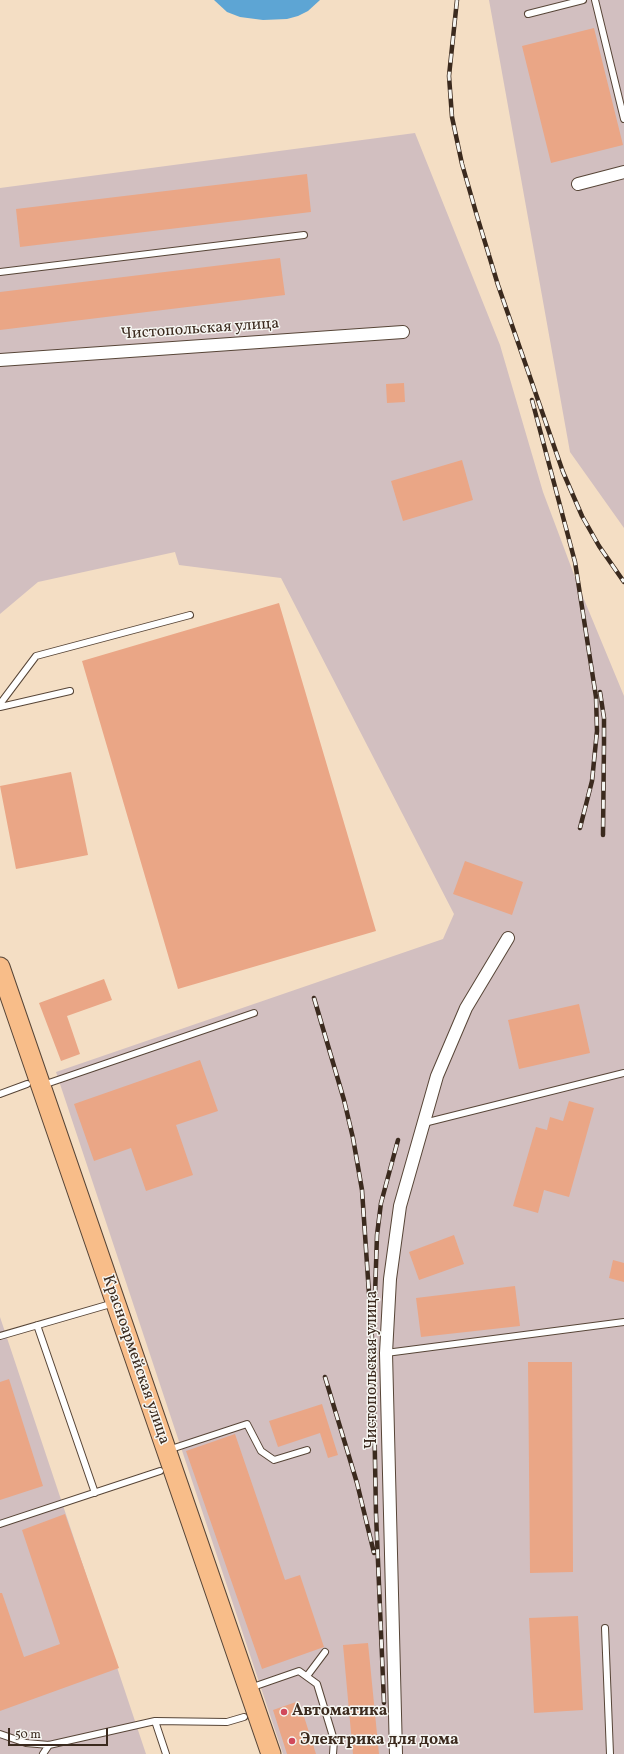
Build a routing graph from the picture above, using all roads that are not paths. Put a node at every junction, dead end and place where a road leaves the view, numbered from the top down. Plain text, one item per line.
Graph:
1 (583, 0) edge
2 (595, 0) edge
3 (528, 14) dead end
4 (624, 119) edge
5 (624, 172) edge
6 (578, 184) dead end
7 (304, 235) dead end
8 (0, 272) edge
9 (403, 332) dead end
10 (0, 360) edge
11 (190, 615) dead end
12 (70, 691) dead end
13 (0, 704) edge
14 (0, 707) edge
15 (508, 938) dead end
16 (0, 967) edge
17 (0, 1007) edge
18 (254, 1013) dead end
19 (624, 1073) edge
20 (34, 1085) junction
21 (0, 1094) edge
22 (424, 1123) junction
23 (109, 1304) junction
24 (624, 1322) edge
25 (37, 1325) junction
26 (0, 1336) edge
27 (386, 1353) junction
28 (306, 1450) dead end
29 (166, 1451) junction
30 (160, 1471) junction
31 (95, 1493) junction
32 (0, 1524) edge
33 (605, 1628) dead end
34 (326, 1652) dead end
35 (307, 1676) junction
36 (248, 1689) junction
37 (244, 1717) junction
38 (155, 1721) junction
39 (0, 1734) edge
40 (49, 1745) junction
41 (43, 1754) edge
42 (166, 1754) edge
43 (257, 1754) edge
44 (271, 1754) edge
45 (333, 1754) edge
46 (396, 1754) edge
47 (610, 1754) edge

1 - 3 lane
2 - 4 lane
5 - 6 street
7 - 8 lane
9 - 10 street, Чистопольская улица
11 - 13 lane
12 - 14 lane
15 - 22 street, Чистопольская улица
16 - 20 main road, Красноармейская улица
17 - 20 main road, Красноармейская улица
18 - 20 lane
19 - 22 lane
20 - 21 lane
20 - 23 main road, Красноармейская улица
22 - 27 street, Чистопольская улица
23 - 25 lane
23 - 29 main road, Красноармейская улица
23 - 30 main road, Красноармейская улица
24 - 27 lane
25 - 26 lane
25 - 31 lane
27 - 46 street, Чистопольская улица
28 - 29 lane
29 - 36 main road, Красноармейская улица
30 - 31 lane
30 - 37 main road, Красноармейская улица
31 - 32 lane
33 - 47 lane
34 - 35 lane
35 - 36 lane
35 - 45 lane
36 - 44 main road, Красноармейская улица
37 - 38 lane
37 - 43 main road, Красноармейская улица
38 - 40 lane
38 - 42 lane
39 - 40 lane
40 - 41 lane

